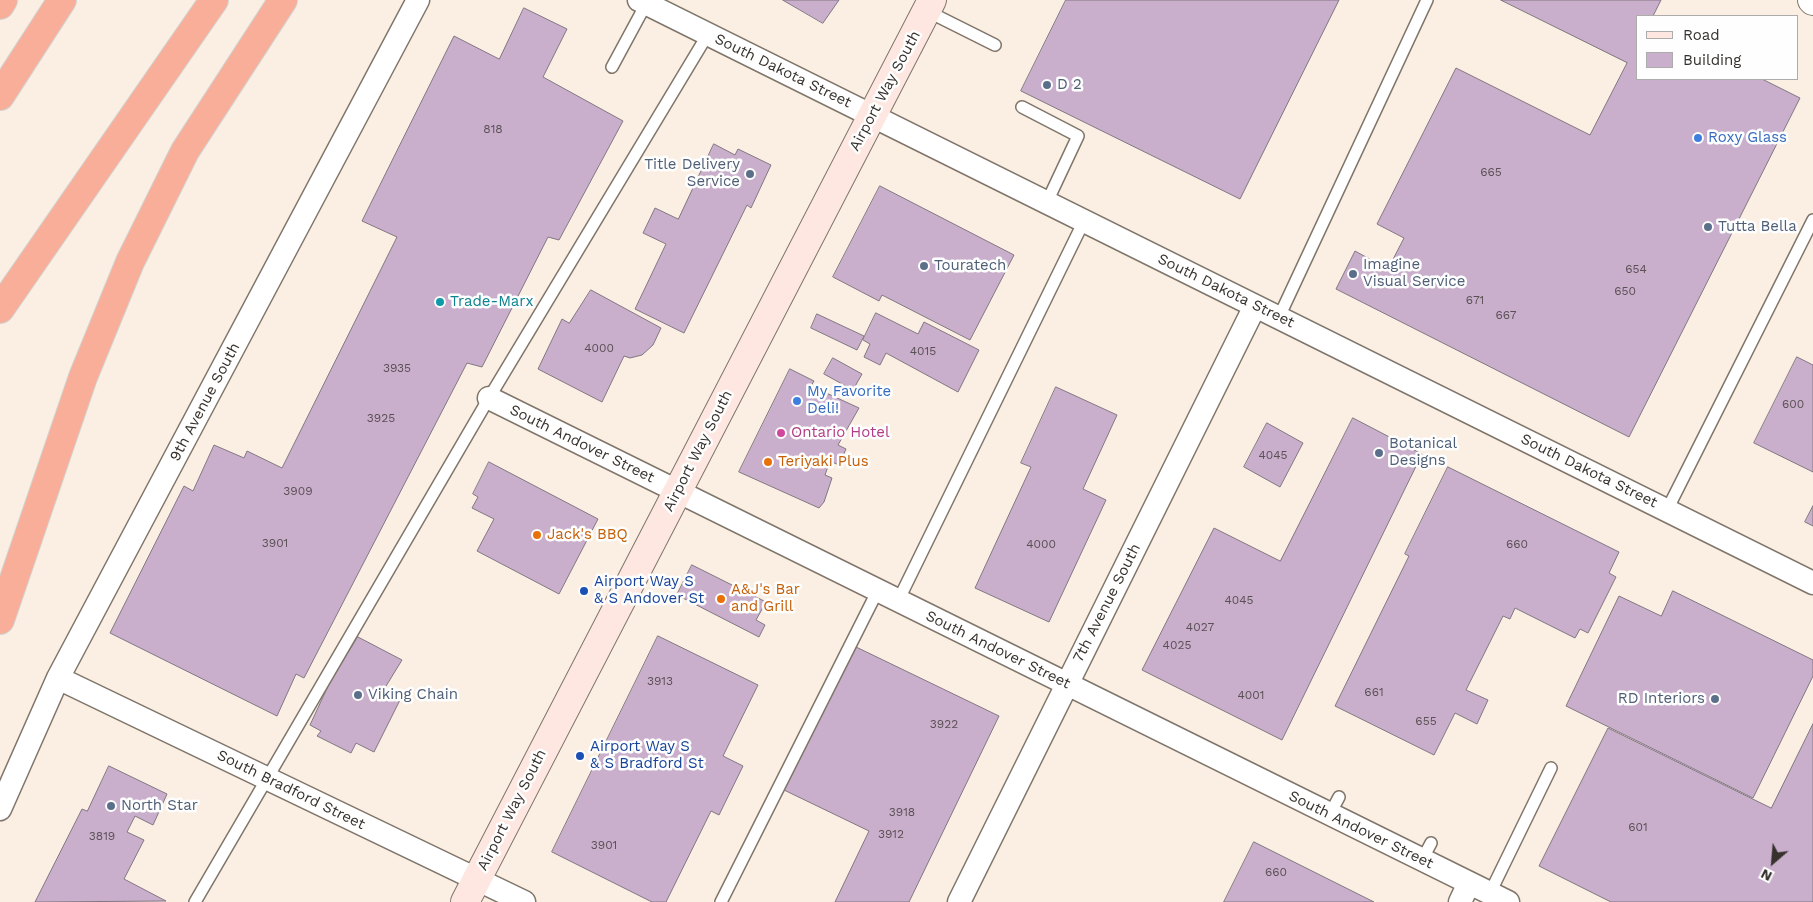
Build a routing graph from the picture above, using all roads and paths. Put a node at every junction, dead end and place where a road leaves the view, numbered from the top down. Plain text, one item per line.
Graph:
1 (3, 0) edge
2 (62, 0) edge
3 (214, 0) edge
4 (283, 0) edge
5 (418, 0) edge
6 (1427, 0) edge
7 (643, 2) edge
8 (0, 5) edge
9 (929, 5) edge
10 (708, 34) junction
11 (995, 45) dead end
12 (612, 67) dead end
13 (0, 96) edge
14 (1022, 108) dead end
15 (872, 115) junction
16 (1047, 202) junction
17 (1813, 220) edge
18 (1084, 221) junction
19 (1255, 306) junction
20 (0, 310) edge
21 (1279, 317) junction
22 (489, 398) junction
23 (677, 492) junction
24 (1667, 510) junction
25 (1813, 583) edge
26 (878, 590) junction
27 (898, 601) junction
28 (0, 620) edge
29 (58, 678) junction
30 (1066, 684) junction
31 (1551, 768) dead end
32 (266, 778) junction
33 (0, 809) edge
34 (471, 890) edge
35 (1465, 892) edge
36 (1499, 898) edge
37 (195, 902) edge
38 (524, 902) edge
39 (722, 902) edge
40 (960, 902) edge

1 - 8 highway
2 - 13 highway
3 - 20 highway
4 - 28 highway
5 - 29 street, 9th Avenue South
6 - 21 lane
7 - 10 street, South Dakota Street
7 - 12 lane
9 - 11 lane
9 - 15 main road, Airport Way South
10 - 15 street, South Dakota Street
10 - 22 lane
14 - 16 lane
15 - 16 street, South Dakota Street
15 - 23 main road, Airport Way South
16 - 18 street, South Dakota Street
17 - 24 lane
18 - 19 street, South Dakota Street
18 - 27 lane
19 - 21 street, South Dakota Street
19 - 30 street, 7th Avenue South
21 - 24 street, South Dakota Street
22 - 23 street, South Andover Street
22 - 32 lane
23 - 26 street, South Andover Street
23 - 34 main road, Airport Way South
24 - 25 street, South Dakota Street
26 - 27 street, South Andover Street
26 - 39 lane
27 - 30 street, South Andover Street
29 - 32 street, South Bradford Street
29 - 33 street, 9th Avenue South
30 - 35 street, South Andover Street
30 - 40 street, 7th Avenue South
31 - 36 lane
32 - 34 street, South Bradford Street
32 - 37 lane
34 - 38 street, South Bradford Street
35 - 36 street, South Andover Street

